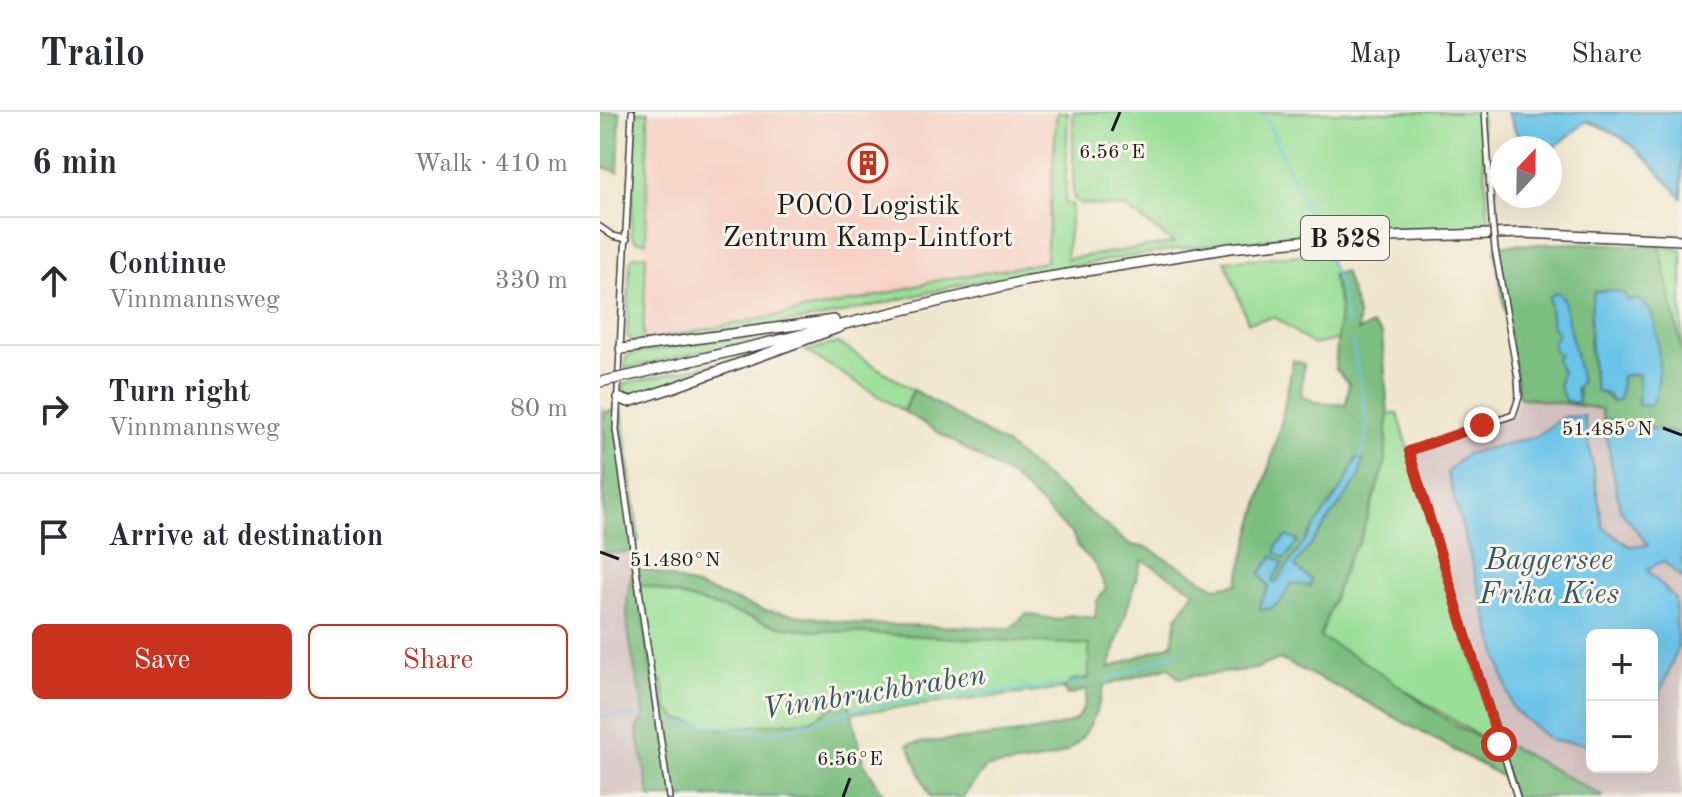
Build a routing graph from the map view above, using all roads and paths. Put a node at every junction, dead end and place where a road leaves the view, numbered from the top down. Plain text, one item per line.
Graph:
1 (632, 112) edge
2 (1485, 112) edge
3 (600, 227) edge
4 (627, 239) junction
5 (1682, 242) edge
6 (857, 318) junction
7 (621, 349) junction
8 (600, 382) edge
9 (618, 398) junction
10 (669, 797) edge
11 (1517, 797) edge

1 - 4 street
2 - 11 street, bridge
3 - 4 street
4 - 7 street
5 - 6 highway, B 528
6 - 7 highway
6 - 8 highway, B 528, bridge
6 - 9 highway
7 - 9 street
9 - 10 street

